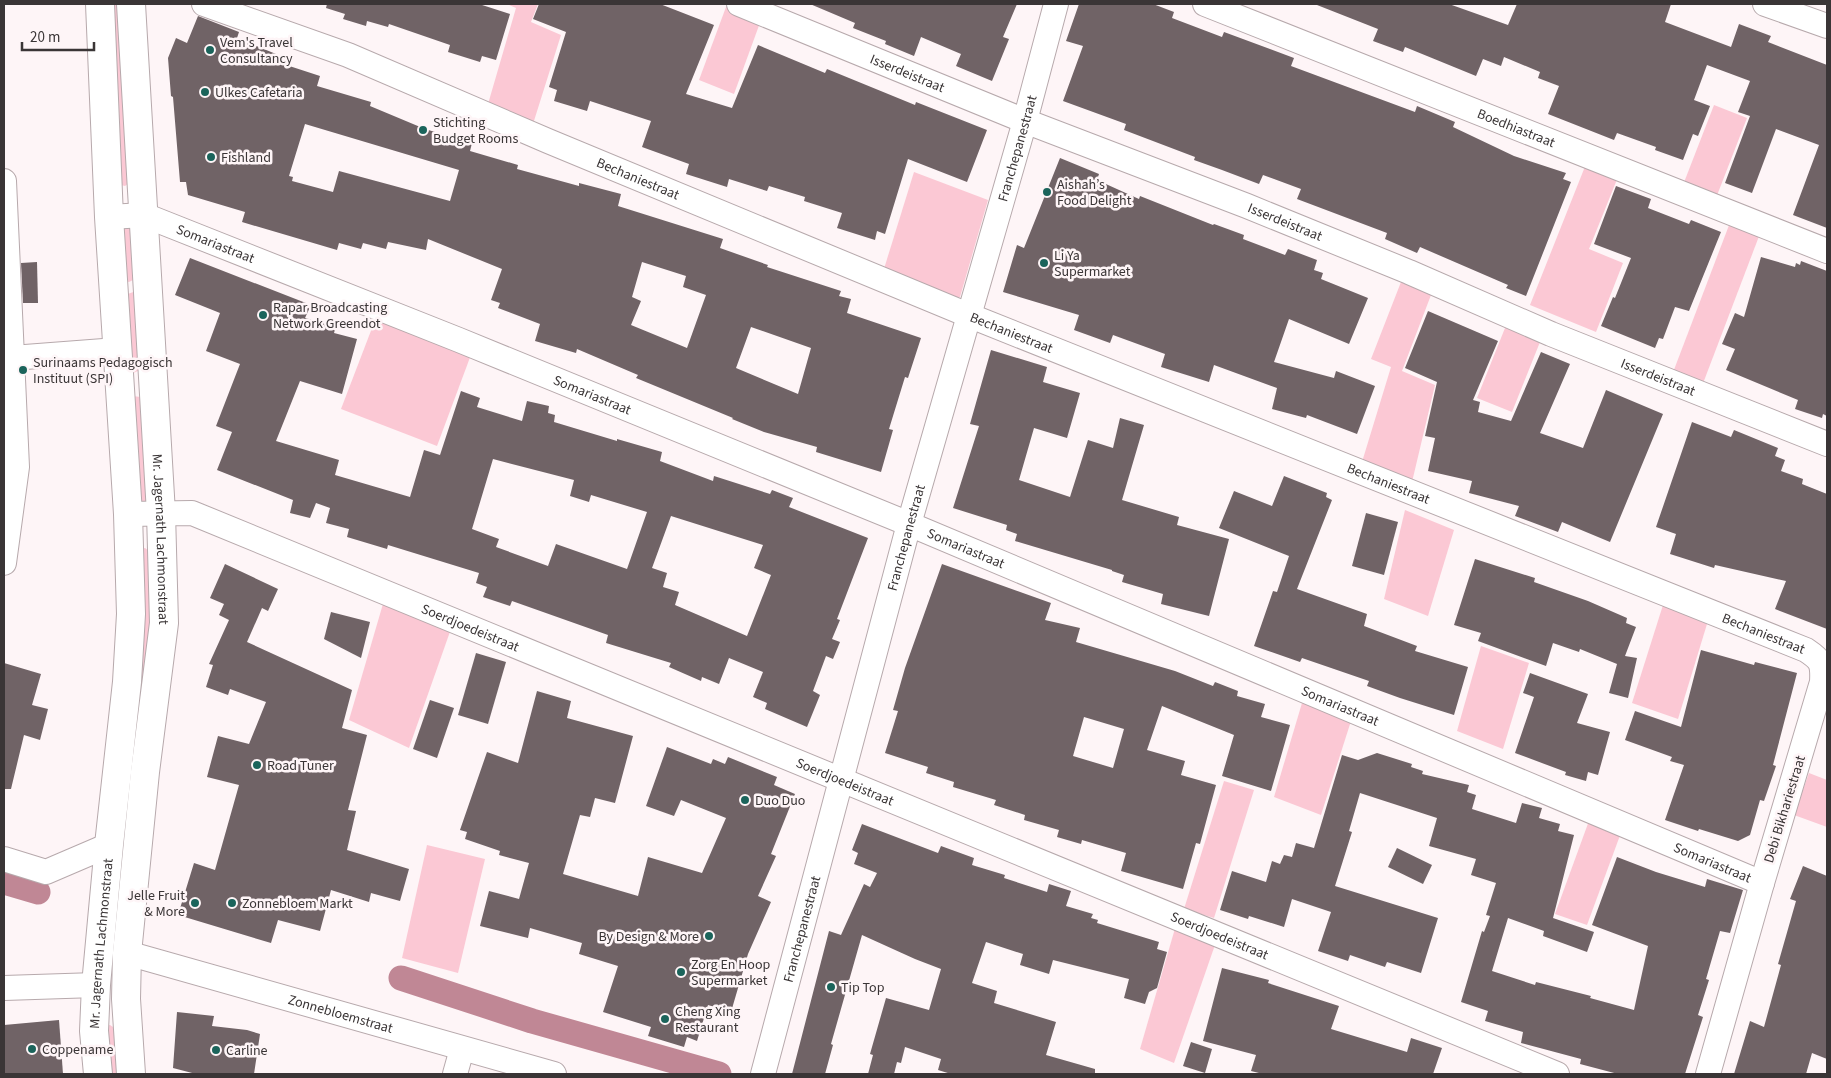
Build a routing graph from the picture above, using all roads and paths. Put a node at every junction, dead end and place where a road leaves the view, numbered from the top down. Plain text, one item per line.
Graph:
1 (100, 4) edge
2 (131, 4) edge
3 (204, 4) edge
4 (739, 4) edge
5 (1056, 4) edge
6 (1206, 4) edge
7 (1765, 4) edge
8 (1827, 26) edge
9 (1025, 121) junction
10 (4, 181) edge
11 (144, 215) junction
12 (109, 217) junction
13 (1827, 251) edge
14 (968, 315) junction
15 (117, 350) junction
16 (8, 359) edge
17 (1827, 444) edge
18 (161, 513) junction
19 (128, 514) junction
20 (909, 524) junction
21 (4, 563) edge
22 (1820, 660) joint
23 (842, 779) junction
24 (109, 845) junction
25 (4, 860) edge
26 (1762, 883) junction
27 (127, 953) junction
28 (96, 985) junction
29 (4, 988) edge
30 (462, 1049) junction
31 (98, 1074) edge
32 (131, 1074) edge
33 (455, 1074) edge
34 (554, 1074) edge
35 (763, 1074) edge
36 (1557, 1074) edge
37 (1708, 1074) edge

1 - 12 main road, Mr. Jagernath Lachmonstraat
2 - 11 main road, Mr. Jagernath Lachmonstraat
3 - 14 street, Bechaniestraat
4 - 9 street, Isserdeistraat
5 - 9 street, Franchepanestraat
6 - 13 street, Boedhiastraat
7 - 8 street
9 - 14 street, Franchepanestraat
9 - 17 street, Isserdeistraat
10 - 16 street
11 - 12 street, Somariastraat
11 - 18 main road, Mr. Jagernath Lachmonstraat
11 - 20 street, Somariastraat
12 - 15 main road, Mr. Jagernath Lachmonstraat
14 - 20 street, Franchepanestraat
14 - 22 street, Bechaniestraat
15 - 16 street
15 - 19 main road, Mr. Jagernath Lachmonstraat
16 - 21 street
18 - 19 street, Soerdjoedeistraat
18 - 23 street, Soerdjoedeistraat
18 - 27 main road, Mr. Jagernath Lachmonstraat
19 - 24 main road, Mr. Jagernath Lachmonstraat
20 - 23 street, Franchepanestraat
20 - 26 street, Somariastraat
22 - 26 street, Debi Bikhariestraat
23 - 35 street, Franchepanestraat
23 - 36 street, Soerdjoedeistraat
24 - 25 street
24 - 28 main road, Mr. Jagernath Lachmonstraat
26 - 37 street, Debi Bikhariestraat
27 - 30 street, Zonnebloemstraat
27 - 32 main road, Mr. Jagernath Lachmonstraat
28 - 29 street
28 - 31 main road, Mr. Jagernath Lachmonstraat
30 - 33 street
30 - 34 street, Zonnebloemstraat

